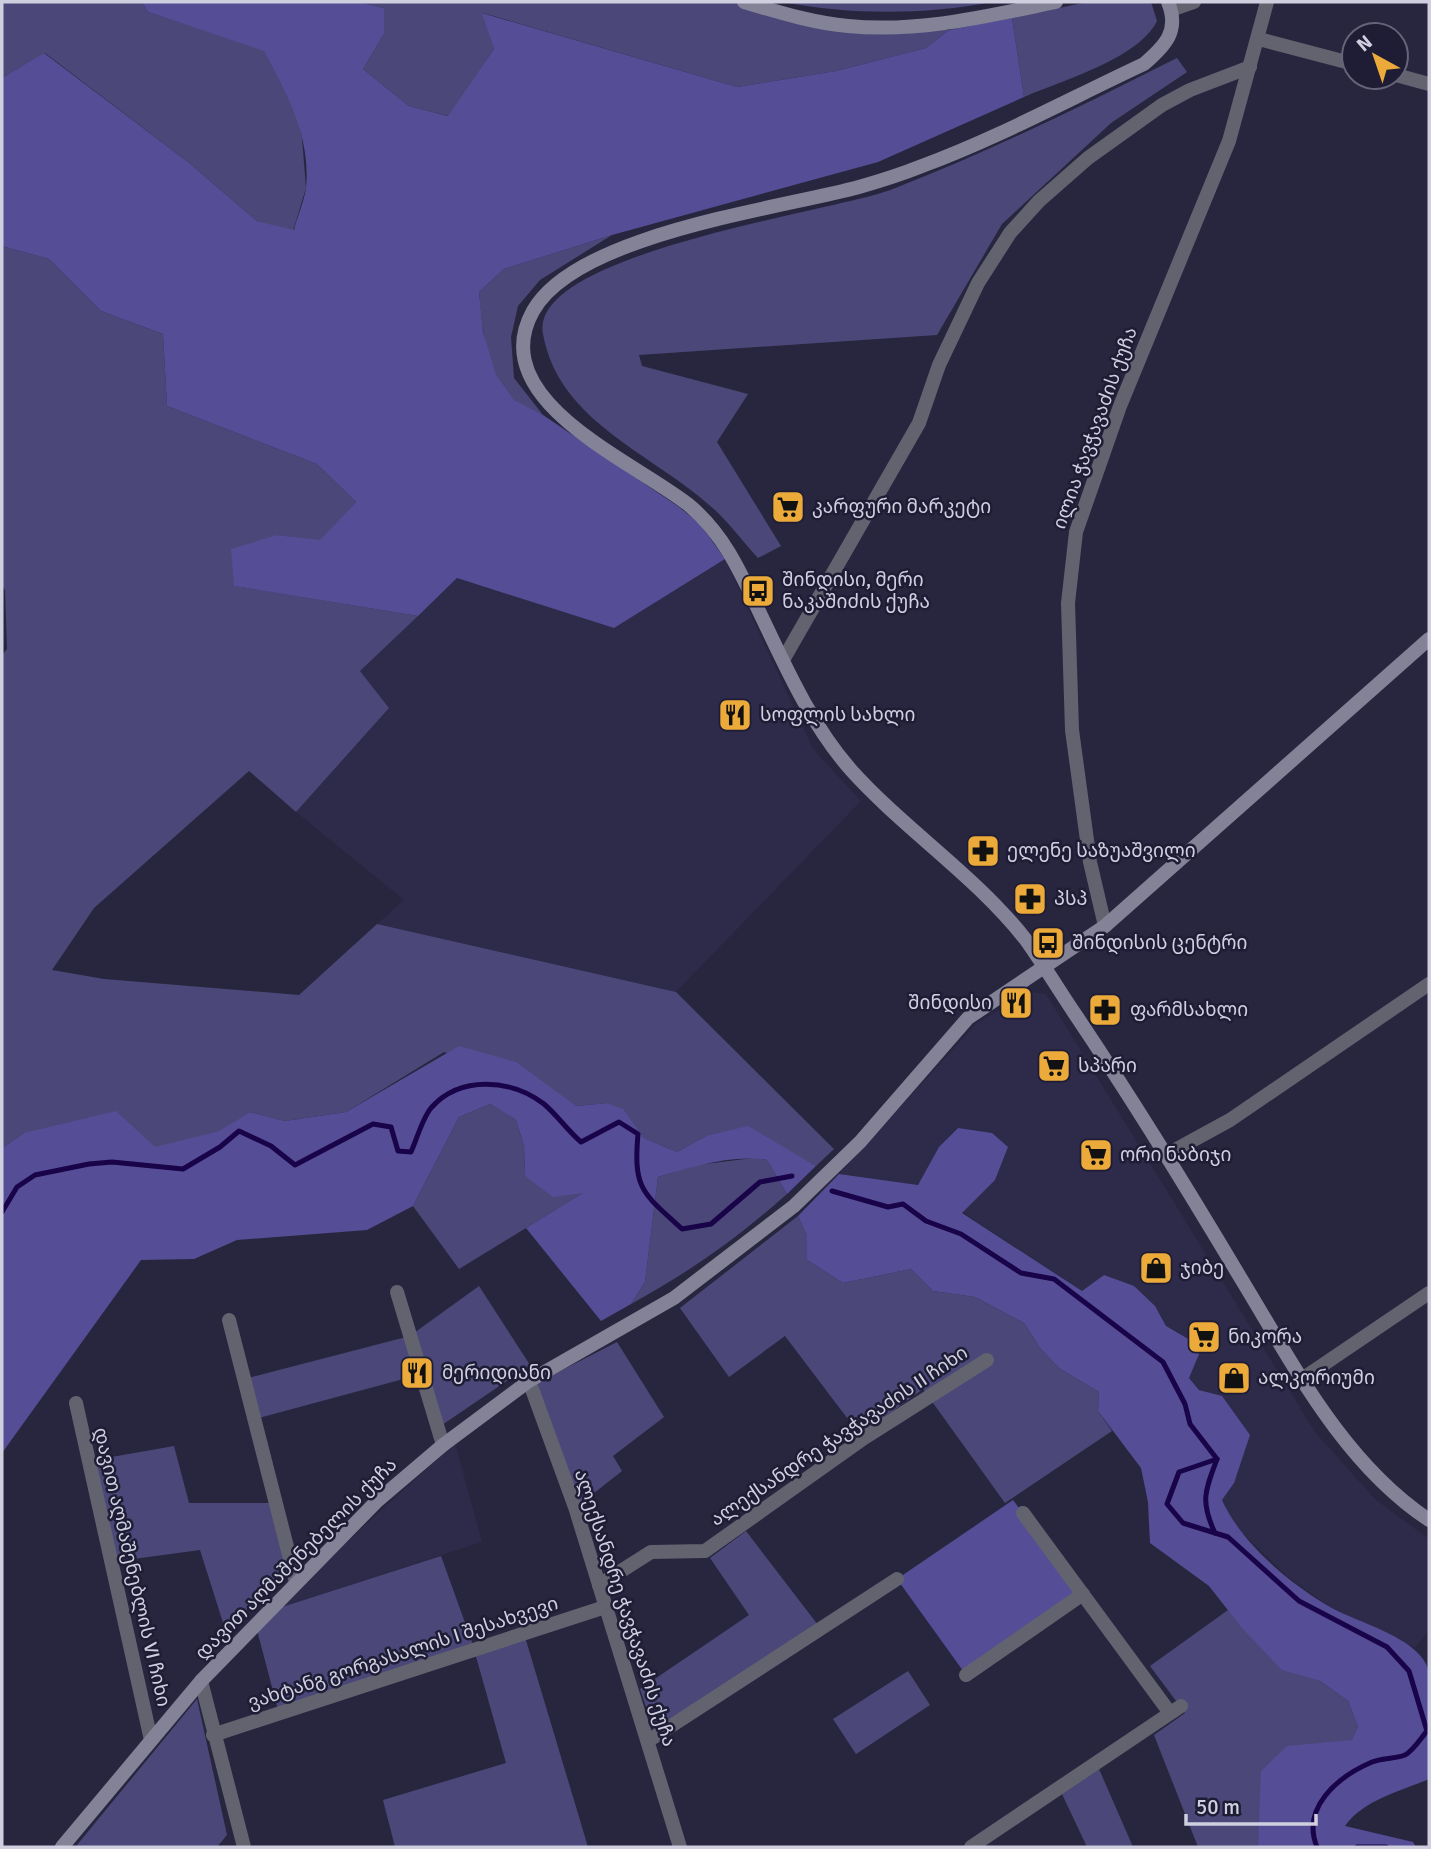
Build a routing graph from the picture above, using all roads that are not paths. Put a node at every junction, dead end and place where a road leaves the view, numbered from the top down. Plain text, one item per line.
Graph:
1 (744, 2) edge
2 (1056, 2) edge
3 (1194, 2) edge
4 (1267, 2) edge
5 (1170, 6) edge
6 (1259, 39) junction
7 (1340, 60) edge
8 (1250, 67) junction
9 (1410, 78) edge
10 (1429, 83) edge
11 (1429, 639) edge
12 (783, 660) junction
13 (1105, 926) junction
14 (1045, 969) junction
15 (1429, 984) edge
16 (1166, 1155) junction
17 (397, 1292) dead end
18 (1429, 1293) edge
19 (229, 1320) dead end
20 (986, 1360) dead end
21 (1302, 1379) junction
22 (529, 1381) junction
23 (76, 1403) dead end
24 (443, 1445) junction
25 (1023, 1513) dead end
26 (1429, 1520) edge
27 (897, 1579) dead end
28 (296, 1582) junction
29 (599, 1585) junction
30 (1083, 1594) junction
31 (605, 1607) junction
32 (966, 1675) dead end
33 (201, 1682) junction
34 (213, 1735) junction
35 (151, 1740) junction
36 (648, 1741) junction
37 (62, 1847) edge
38 (244, 1847) edge
39 (680, 1847) edge
40 (971, 1847) edge

1 - 2 main road
3 - 5 street
4 - 6 street, ილია ჭავჭავაძის ქუჩა
5 - 12 main road
6 - 7 street
6 - 8 street, ილია ჭავჭავაძის ქუჩა
8 - 12 street
8 - 13 street, ილია ჭავჭავაძის ქუჩა
9 - 10 street
11 - 13 main road, დავით აღმაშენებელის ქუჩა
12 - 14 main road
13 - 14 main road, დავით აღმაშენებელის ქუჩა
14 - 16 main road
14 - 22 main road, დავით აღმაშენებელის ქუჩა
15 - 16 street
16 - 21 main road
17 - 24 street
18 - 21 street
19 - 28 street
20 - 29 street, ალექსანდრე ჭავჭავაძის II ჩიხი
21 - 26 main road
22 - 24 main road, დავით აღმაშენებელის ქუჩა
22 - 29 street, ალექსანდრე ჭავჭავაძის ქუჩა
23 - 35 street, დავით აღმაშენებლის VI ჩიხი
24 - 28 main road, დავით აღმაშენებელის ქუჩა
25 - 30 street
27 - 36 street
28 - 33 main road, დავით აღმაშენებელის ქუჩა
29 - 31 street, ალექსანდრე ჭავჭავაძის ქუჩა
30 - 32 street
30 - 40 street
31 - 34 street, ვახტანგ გორგასალის I შესახვევი
31 - 36 street, ალექსანდრე ჭავჭავაძის ქუჩა
33 - 34 street
33 - 35 main road, დავით აღმაშენებელის ქუჩა
34 - 38 street
35 - 37 main road, დავით აღმაშენებელის ქუჩა
36 - 39 street, ალექსანდრე ჭავჭავაძის ქუჩა

